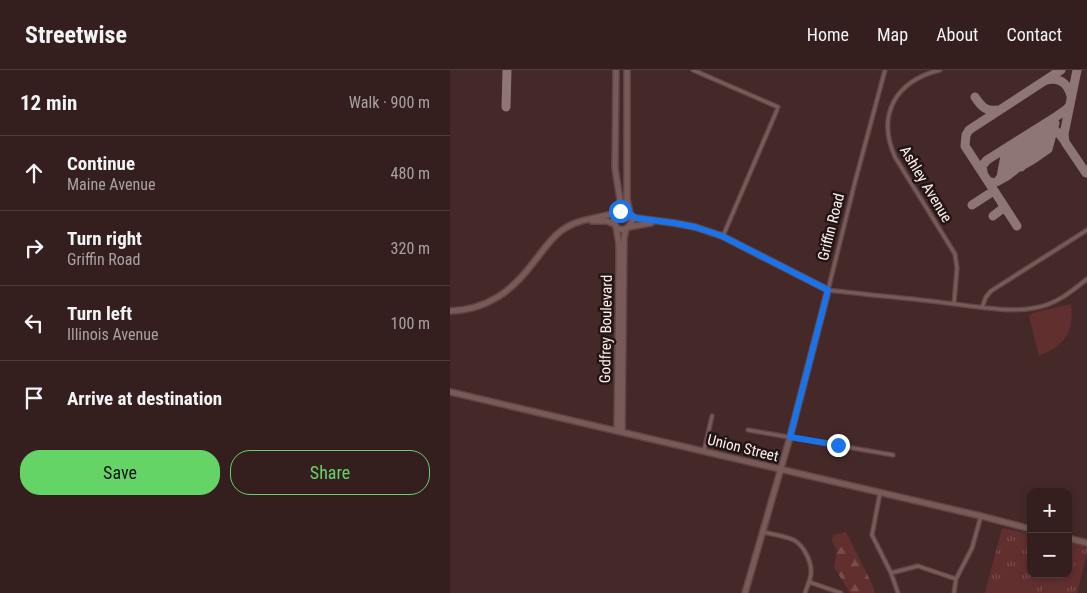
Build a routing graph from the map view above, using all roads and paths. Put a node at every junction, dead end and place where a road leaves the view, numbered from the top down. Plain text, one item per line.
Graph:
1 (616, 70) edge
2 (627, 70) edge
3 (693, 70) edge
4 (885, 70) edge
5 (940, 70) edge
6 (617, 212) junction
7 (630, 215) junction
8 (659, 221) junction
9 (577, 222) junction
10 (615, 226) junction
11 (628, 228) junction
12 (1087, 230) edge
13 (722, 236) junction
14 (1087, 279) edge
15 (828, 290) junction
16 (954, 304) junction
17 (982, 307) junction
18 (450, 311) edge
19 (450, 392) edge
20 (712, 416) dead end
21 (748, 430) dead end
22 (620, 432) junction
23 (790, 437) junction
24 (704, 451) junction
25 (893, 455) dead end
26 (781, 470) junction
27 (880, 494) junction
28 (981, 516) junction
29 (1027, 528) edge
30 (763, 532) junction
31 (1072, 539) edge
32 (1087, 543) edge
33 (891, 573) junction
34 (956, 579) junction
35 (809, 582) junction
36 (745, 593) edge
37 (805, 593) edge
38 (840, 593) edge
39 (898, 593) edge
40 (954, 593) edge

1 - 6 street
2 - 7 street
3 - 13 street
4 - 15 street, Griffin Road
5 - 16 street, Ashley Avenue
6 - 7 street
6 - 9 street
6 - 10 street
7 - 8 street
7 - 11 street
8 - 11 street
8 - 13 street
9 - 10 street
9 - 18 street
10 - 11 street
10 - 22 street, Godfrey Boulevard
11 - 22 street, Godfrey Boulevard
12 - 17 street
13 - 15 street
14 - 17 street
15 - 16 street
15 - 23 street, Griffin Road
16 - 17 street
19 - 22 street, Union Street
20 - 24 street
21 - 23 street
22 - 24 street, Union Street
23 - 25 street
23 - 26 street, Griffin Road
24 - 26 street, Union Street
26 - 27 street, Union Street
26 - 30 street, Griffin Road
27 - 28 street, Union Street
27 - 33 street
28 - 29 street, Union Street
28 - 34 street
30 - 35 street
30 - 36 street, Griffin Road
31 - 32 street
33 - 34 street
33 - 39 street
34 - 40 street
35 - 37 street
35 - 38 street

